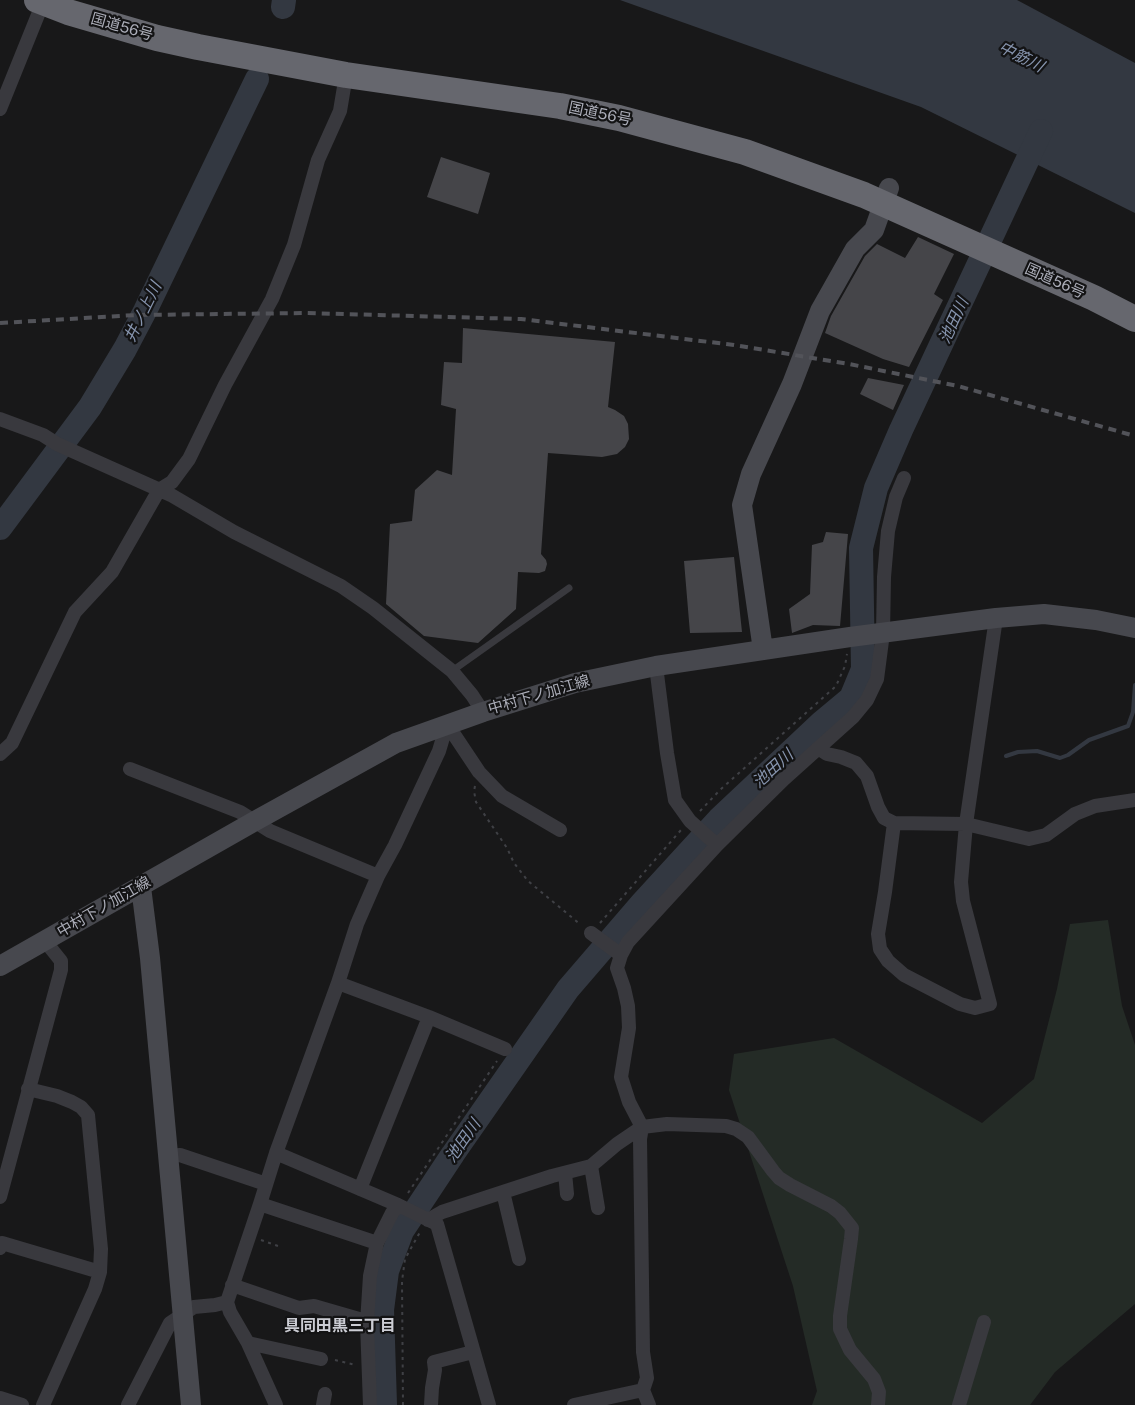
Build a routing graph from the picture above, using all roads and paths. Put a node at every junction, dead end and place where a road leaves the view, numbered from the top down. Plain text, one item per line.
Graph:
1 (91, 0) edge
2 (42, 1) edge
3 (346, 75) junction
4 (0, 109) edge
5 (886, 196) junction
6 (1016, 256) junction
7 (1135, 302) edge
8 (1135, 319) edge
9 (0, 419) edge
10 (904, 478) dead end
11 (159, 490) junction
12 (569, 588) dead end
13 (996, 618) junction
14 (1135, 628) edge
15 (881, 633) junction
16 (852, 637) junction
17 (763, 650) junction
18 (656, 666) junction
19 (452, 671) junction
20 (483, 712) junction
21 (447, 724) junction
22 (818, 748) junction
23 (0, 754) edge
24 (130, 769) dead end
25 (479, 772) junction
26 (1135, 800) edge
27 (255, 821) junction
28 (690, 821) junction
29 (894, 823) junction
30 (966, 824) junction
31 (560, 830) dead end
32 (717, 845) junction
33 (378, 876) junction
34 (141, 886) junction
35 (591, 933) junction
36 (45, 940) junction
37 (621, 955) junction
38 (0, 966) edge
39 (338, 983) junction
40 (429, 1017) junction
41 (505, 1048) joint
42 (28, 1089) junction
43 (642, 1127) junction
44 (276, 1154) junction
45 (168, 1156) junction
46 (591, 1166) junction
47 (566, 1173) junction
48 (266, 1184) junction
49 (360, 1189) junction
50 (502, 1192) junction
51 (567, 1194) dead end
52 (0, 1197) edge
53 (260, 1204) junction
54 (398, 1205) junction
55 (598, 1208) dead end
56 (428, 1220) junction
57 (249, 1235) junction
58 (377, 1243) junction
59 (278, 1246) dead end
60 (0, 1248) edge
61 (519, 1259) dead end
62 (100, 1272) junction
63 (232, 1285) junction
64 (227, 1302) junction
65 (183, 1315) junction
66 (984, 1322) dead end
67 (367, 1323) junction
68 (248, 1343) junction
69 (473, 1352) junction
70 (321, 1359) joint
71 (368, 1367) junction
72 (643, 1390) junction
73 (0, 1398) edge
74 (22, 1405) edge
75 (43, 1405) edge
76 (128, 1405) edge
77 (190, 1405) edge
78 (276, 1405) edge
79 (370, 1405) edge
80 (403, 1405) edge
81 (431, 1405) edge
82 (489, 1405) edge
83 (574, 1405) edge
84 (649, 1405) edge
85 (878, 1405) edge
86 (958, 1405) edge

1 - 5 highway, 国道56号
2 - 3 highway, 国道56号
2 - 4 street
3 - 5 highway, 国道56号
3 - 11 street
5 - 6 highway, 国道56号
5 - 17 main road
6 - 7 highway, 国道56号
6 - 8 highway, 国道56号
9 - 11 street
10 - 15 street
11 - 19 street
11 - 23 street
12 - 19 lane
13 - 14 main road, 中村下ノ加江線
13 - 15 main road, 中村下ノ加江線
13 - 30 street
15 - 16 main road, 中村下ノ加江線
15 - 22 street
16 - 17 main road, 中村下ノ加江線
16 - 28 path
17 - 18 main road, 中村下ノ加江線
18 - 20 main road, 中村下ノ加江線
18 - 28 street
19 - 20 street
20 - 21 main road, 中村下ノ加江線
21 - 25 street
21 - 27 main road, 中村下ノ加江線
21 - 33 street
22 - 29 street
22 - 32 street
24 - 27 street
25 - 31 street
25 - 35 path
26 - 30 street
27 - 33 street
27 - 34 main road, 中村下ノ加江線
28 - 32 street
28 - 35 path
29 - 30 street
29 - 30 street
32 - 37 street
33 - 39 street
34 - 36 main road, 中村下ノ加江線
34 - 45 main road
35 - 37 street
36 - 38 main road, 中村下ノ加江線
36 - 42 street
37 - 43 street
39 - 40 street
39 - 44 street
40 - 41 street
40 - 49 street
41 - 54 path
42 - 52 street
42 - 62 street
43 - 46 street
43 - 72 street
43 - 85 street
44 - 48 street
44 - 49 street
45 - 48 street
45 - 65 main road
46 - 47 street
46 - 55 street
47 - 50 street
47 - 51 street
48 - 53 street
49 - 54 street
50 - 56 street
50 - 61 street
53 - 57 street
53 - 58 street
54 - 56 street
54 - 58 street
56 - 69 street
56 - 80 path
57 - 59 path
57 - 63 street
58 - 67 street
60 - 62 street
62 - 75 street
63 - 64 street
63 - 67 street
64 - 65 street
64 - 68 street
65 - 76 street
65 - 77 main road
66 - 86 street
67 - 71 street
68 - 70 street
68 - 78 street
69 - 81 street
69 - 82 street
70 - 71 path
71 - 79 street
72 - 83 street
72 - 84 street
73 - 74 street

